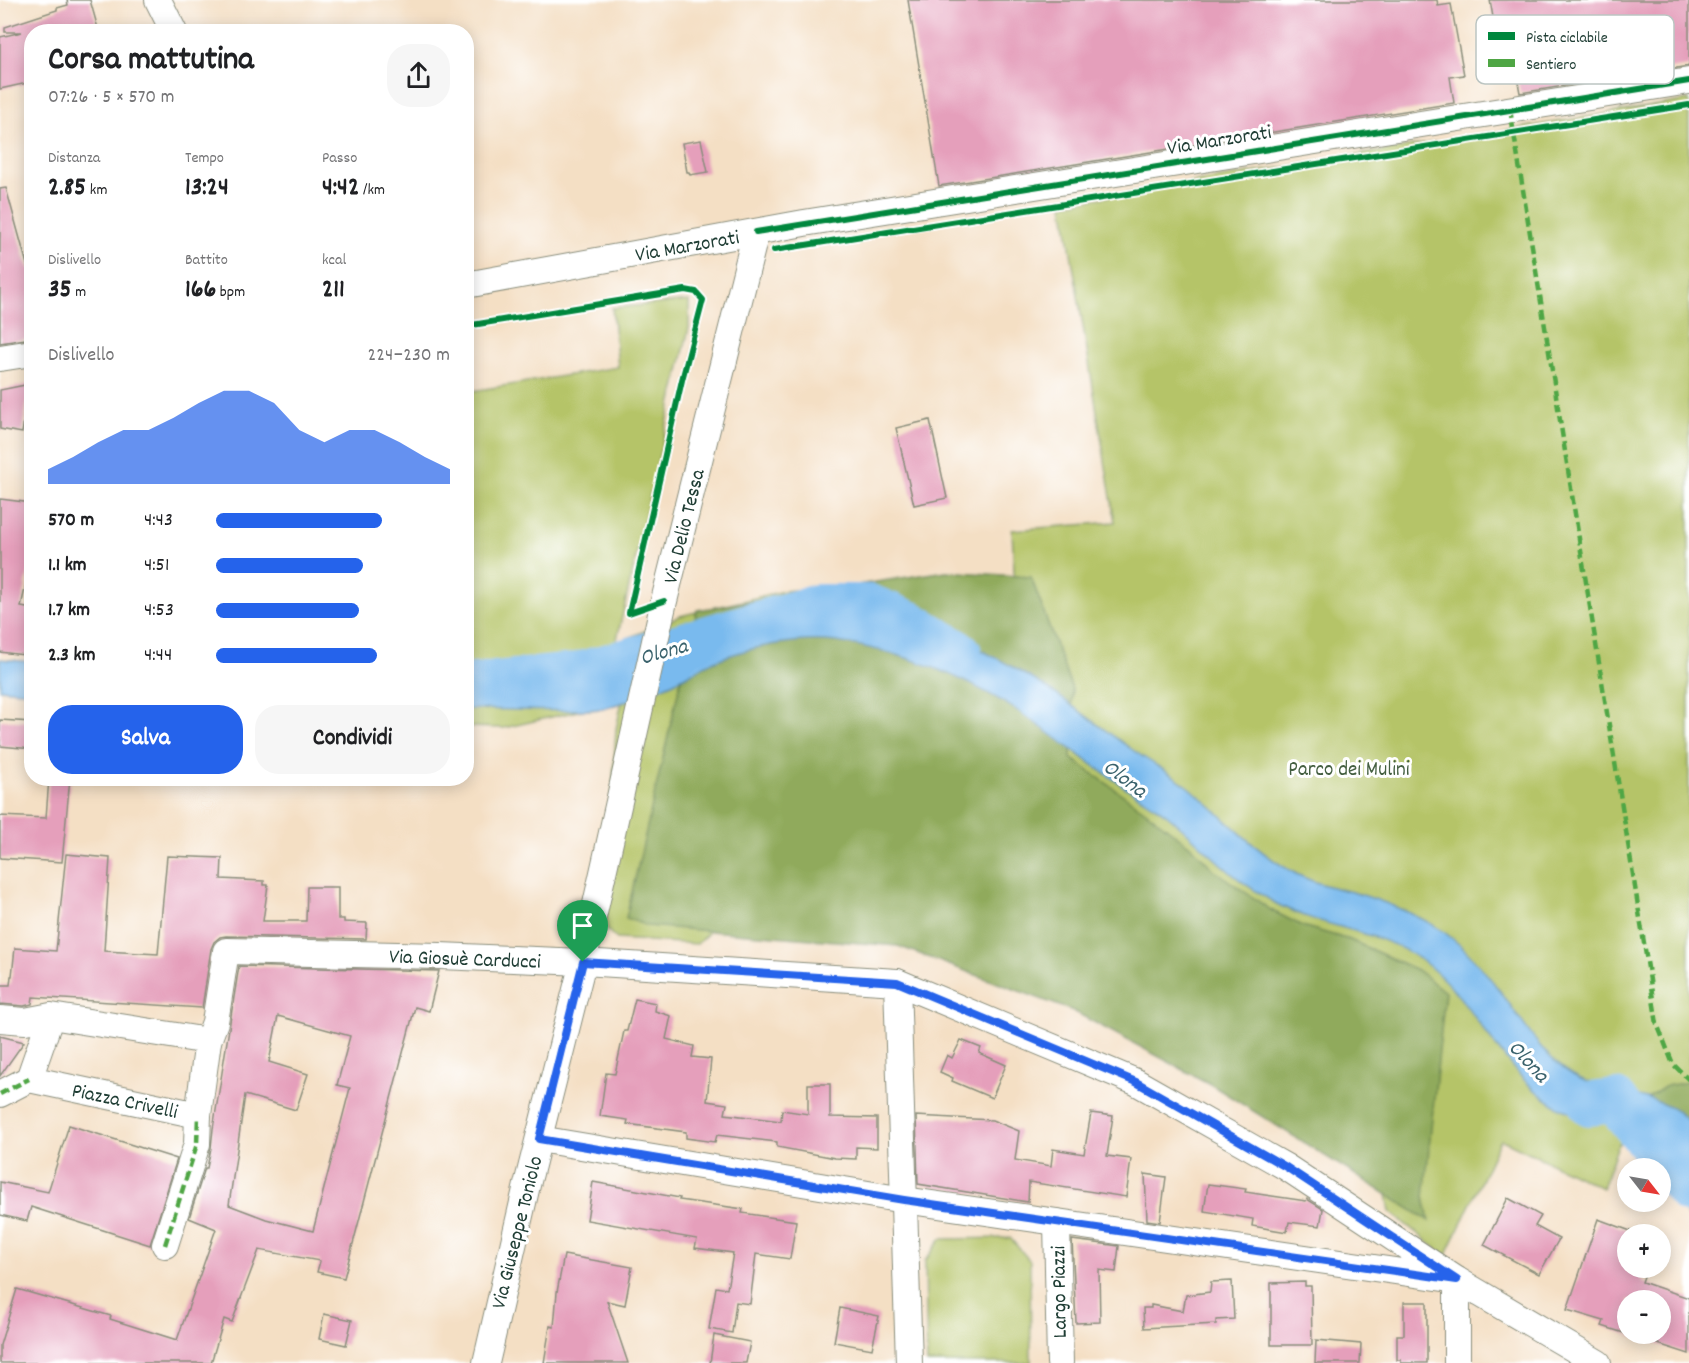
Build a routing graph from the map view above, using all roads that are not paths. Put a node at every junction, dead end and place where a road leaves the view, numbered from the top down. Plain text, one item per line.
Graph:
1 (158, 0) edge
2 (170, 24) edge
3 (1689, 81) edge
4 (1674, 83) edge
5 (1670, 84) edge
6 (756, 232) junction
7 (474, 284) edge
8 (24, 354) edge
9 (0, 358) edge
10 (583, 962) junction
11 (897, 982) junction
12 (51, 1016) junction
13 (0, 1019) edge
14 (208, 1041) junction
15 (28, 1079) junction
16 (0, 1094) edge
17 (198, 1115) junction
18 (539, 1139) junction
19 (904, 1200) junction
20 (1057, 1222) junction
21 (165, 1245) dead end
22 (1457, 1280) junction
23 (486, 1363) edge
24 (909, 1363) edge
25 (1060, 1363) edge
26 (1457, 1363) edge
27 (1598, 1363) edge

1 - 2 street
3 - 4 street, Via Marzorati
5 - 6 street, Via Marzorati
6 - 7 street, Via Marzorati
6 - 10 street, Via Delio Tessa
8 - 9 street
10 - 11 street, Via Giosuè Carducci
10 - 14 street, Via Giosuè Carducci
10 - 18 street, Via Giuseppe Toniolo
11 - 19 street
11 - 22 street, Via Giosuè Carducci
12 - 13 street
12 - 14 street
12 - 15 street
14 - 17 street, Piazza Crivelli
15 - 16 street
15 - 17 street, Piazza Crivelli
17 - 21 street
18 - 19 street
18 - 23 street, Via Giuseppe Toniolo
19 - 20 street
19 - 24 street
20 - 22 street
20 - 25 street, Largo Piazzi
22 - 26 street
22 - 27 street, Via Giosuè Carducci

